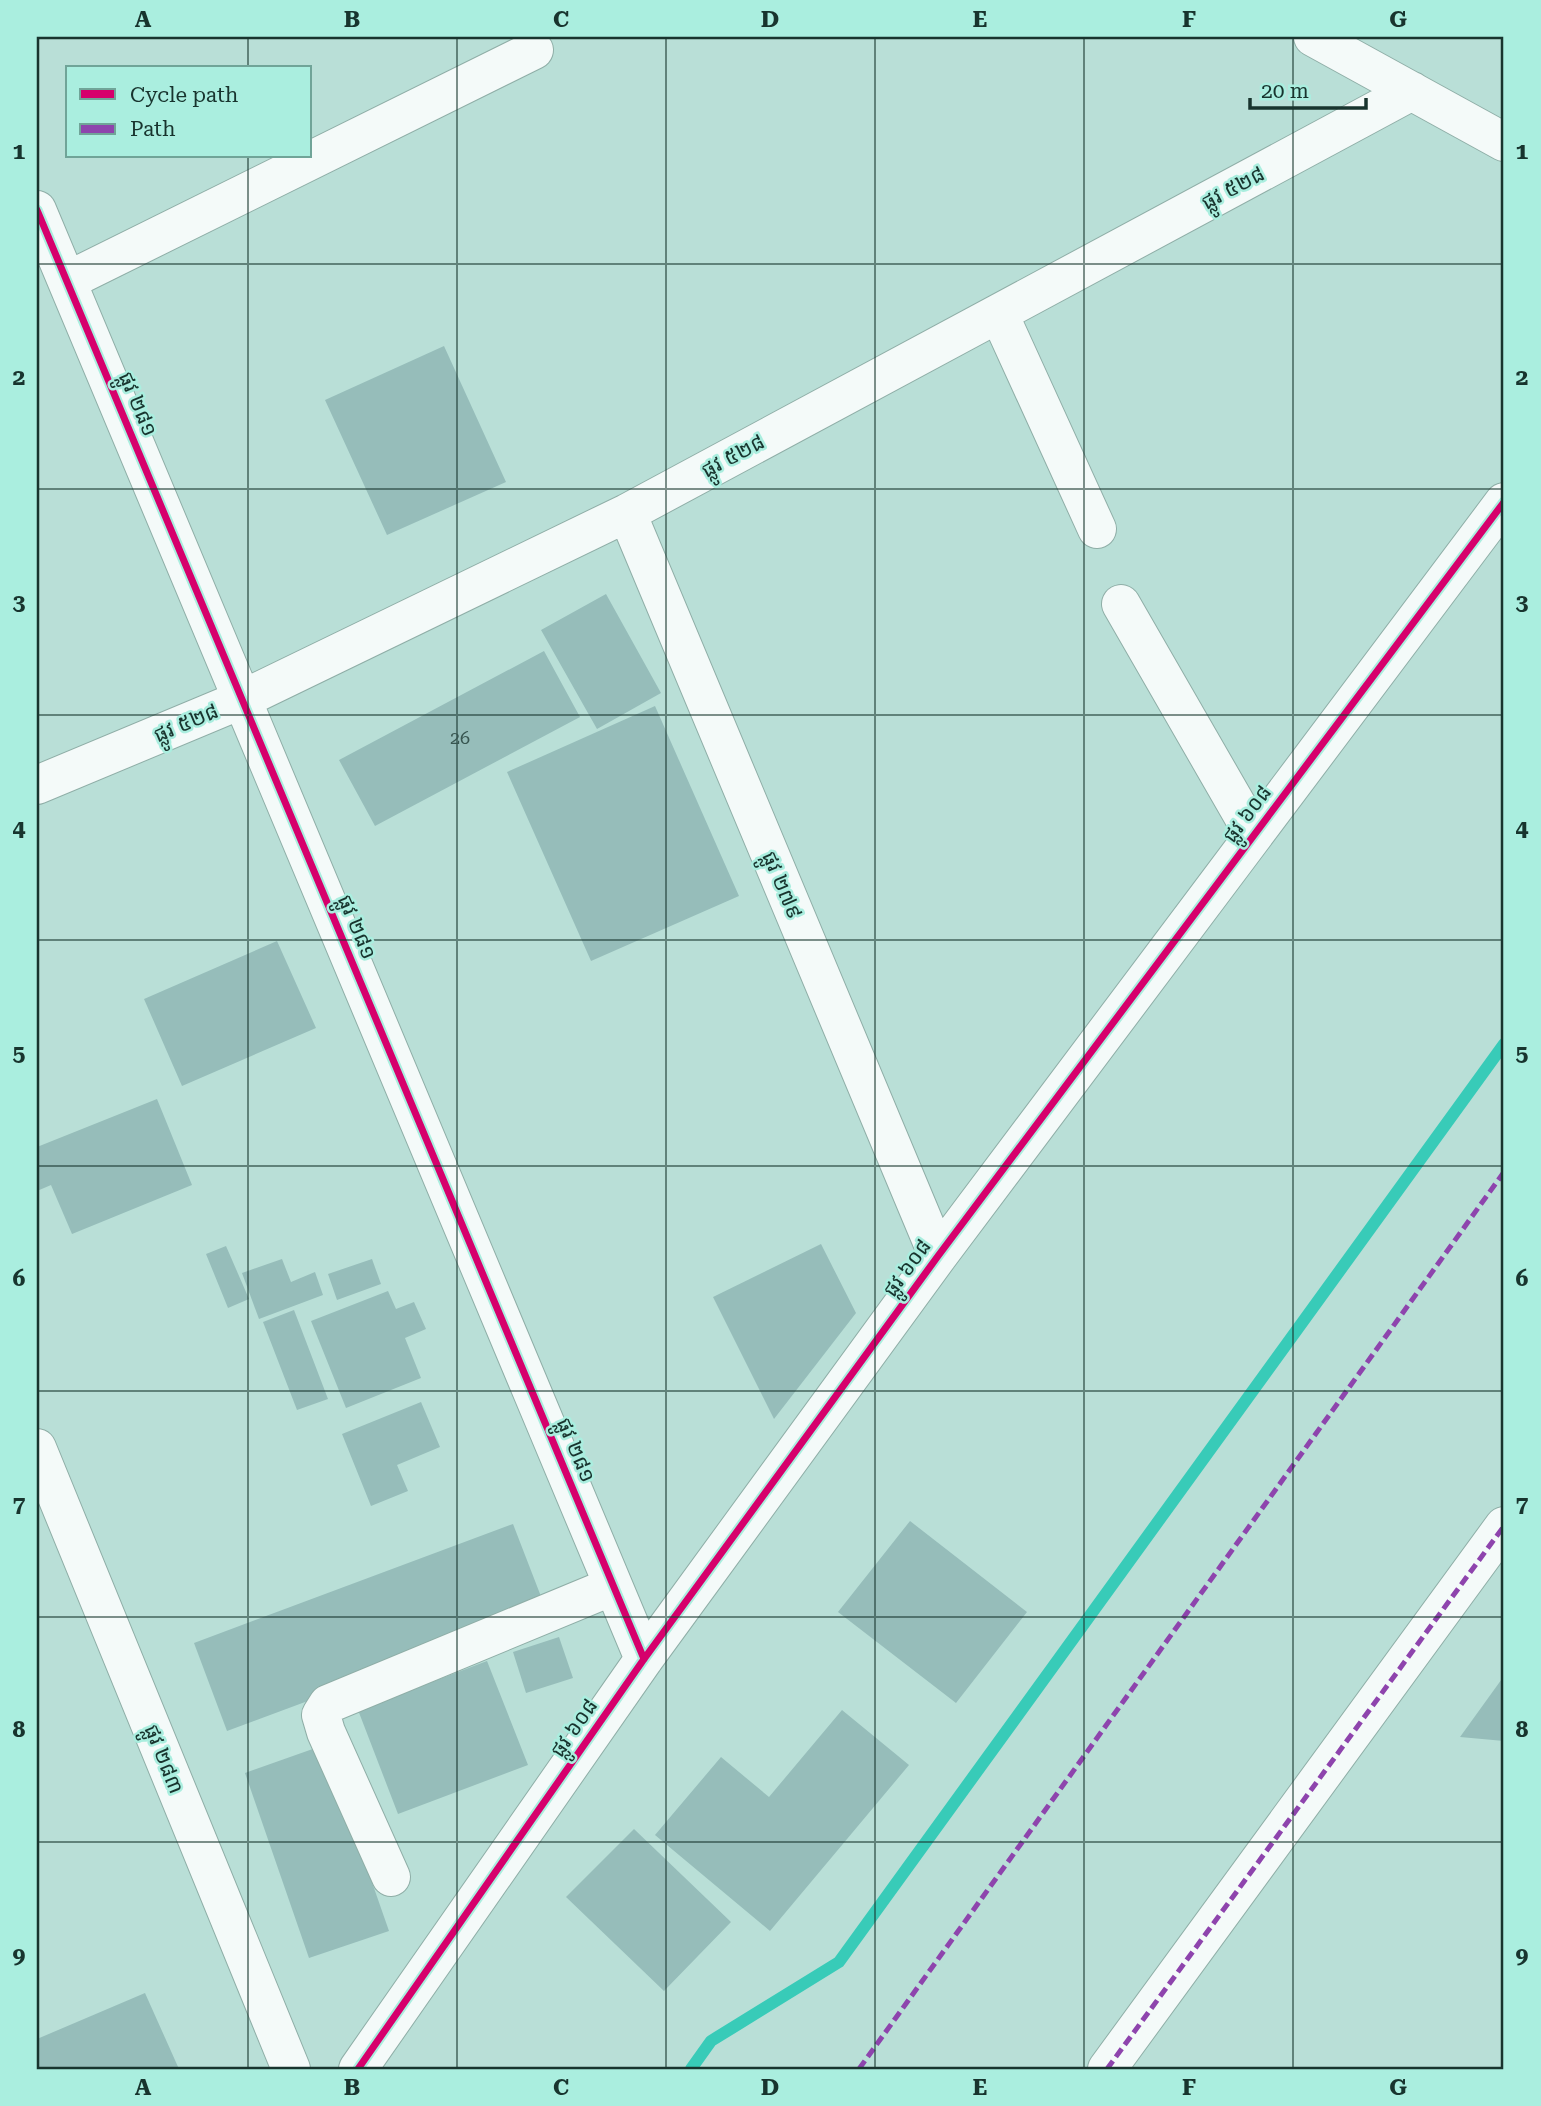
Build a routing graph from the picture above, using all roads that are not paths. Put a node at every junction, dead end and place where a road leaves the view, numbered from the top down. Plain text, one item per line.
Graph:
1 (1313, 37) edge
2 (534, 50) dead end
3 (1412, 91) junction
4 (1504, 142) edge
5 (37, 210) edge
6 (67, 281) junction
7 (999, 314) junction
8 (1504, 502) edge
9 (627, 513) junction
10 (1097, 528) dead end
11 (1122, 604) dead end
12 (243, 699) junction
13 (37, 785) edge
14 (1254, 835) junction
15 (938, 1256) junction
16 (37, 1448) edge
17 (1504, 1526) edge
18 (613, 1586) junction
19 (644, 1659) junction
20 (391, 1877) dead end
21 (291, 2069) edge
22 (358, 2069) edge
23 (1107, 2069) edge

1 - 3 street
2 - 6 street
3 - 4 street
3 - 7 street, ផ្លូវ ៥២៨
5 - 6 street, ផ្លូវ ២៨១
6 - 12 street, ផ្លូវ ២៨១
7 - 9 street, ផ្លូវ ៥២៨
7 - 10 street
8 - 14 street, ផ្លូវ ៦០៨
9 - 12 street, ផ្លូវ ៥២៨
9 - 15 street, ផ្លូវ ២៧៩
11 - 14 street
12 - 13 street, ផ្លូវ ៥២៨
12 - 18 street, ផ្លូវ ២៨១
14 - 15 street, ផ្លូវ ៦០៨
15 - 19 street, ផ្លូវ ៦០៨
16 - 21 street, ផ្លូវ ២៨៣
17 - 23 street
18 - 19 street, ផ្លូវ ២៨១
18 - 20 street
19 - 22 street, ផ្លូវ ៦០៨

